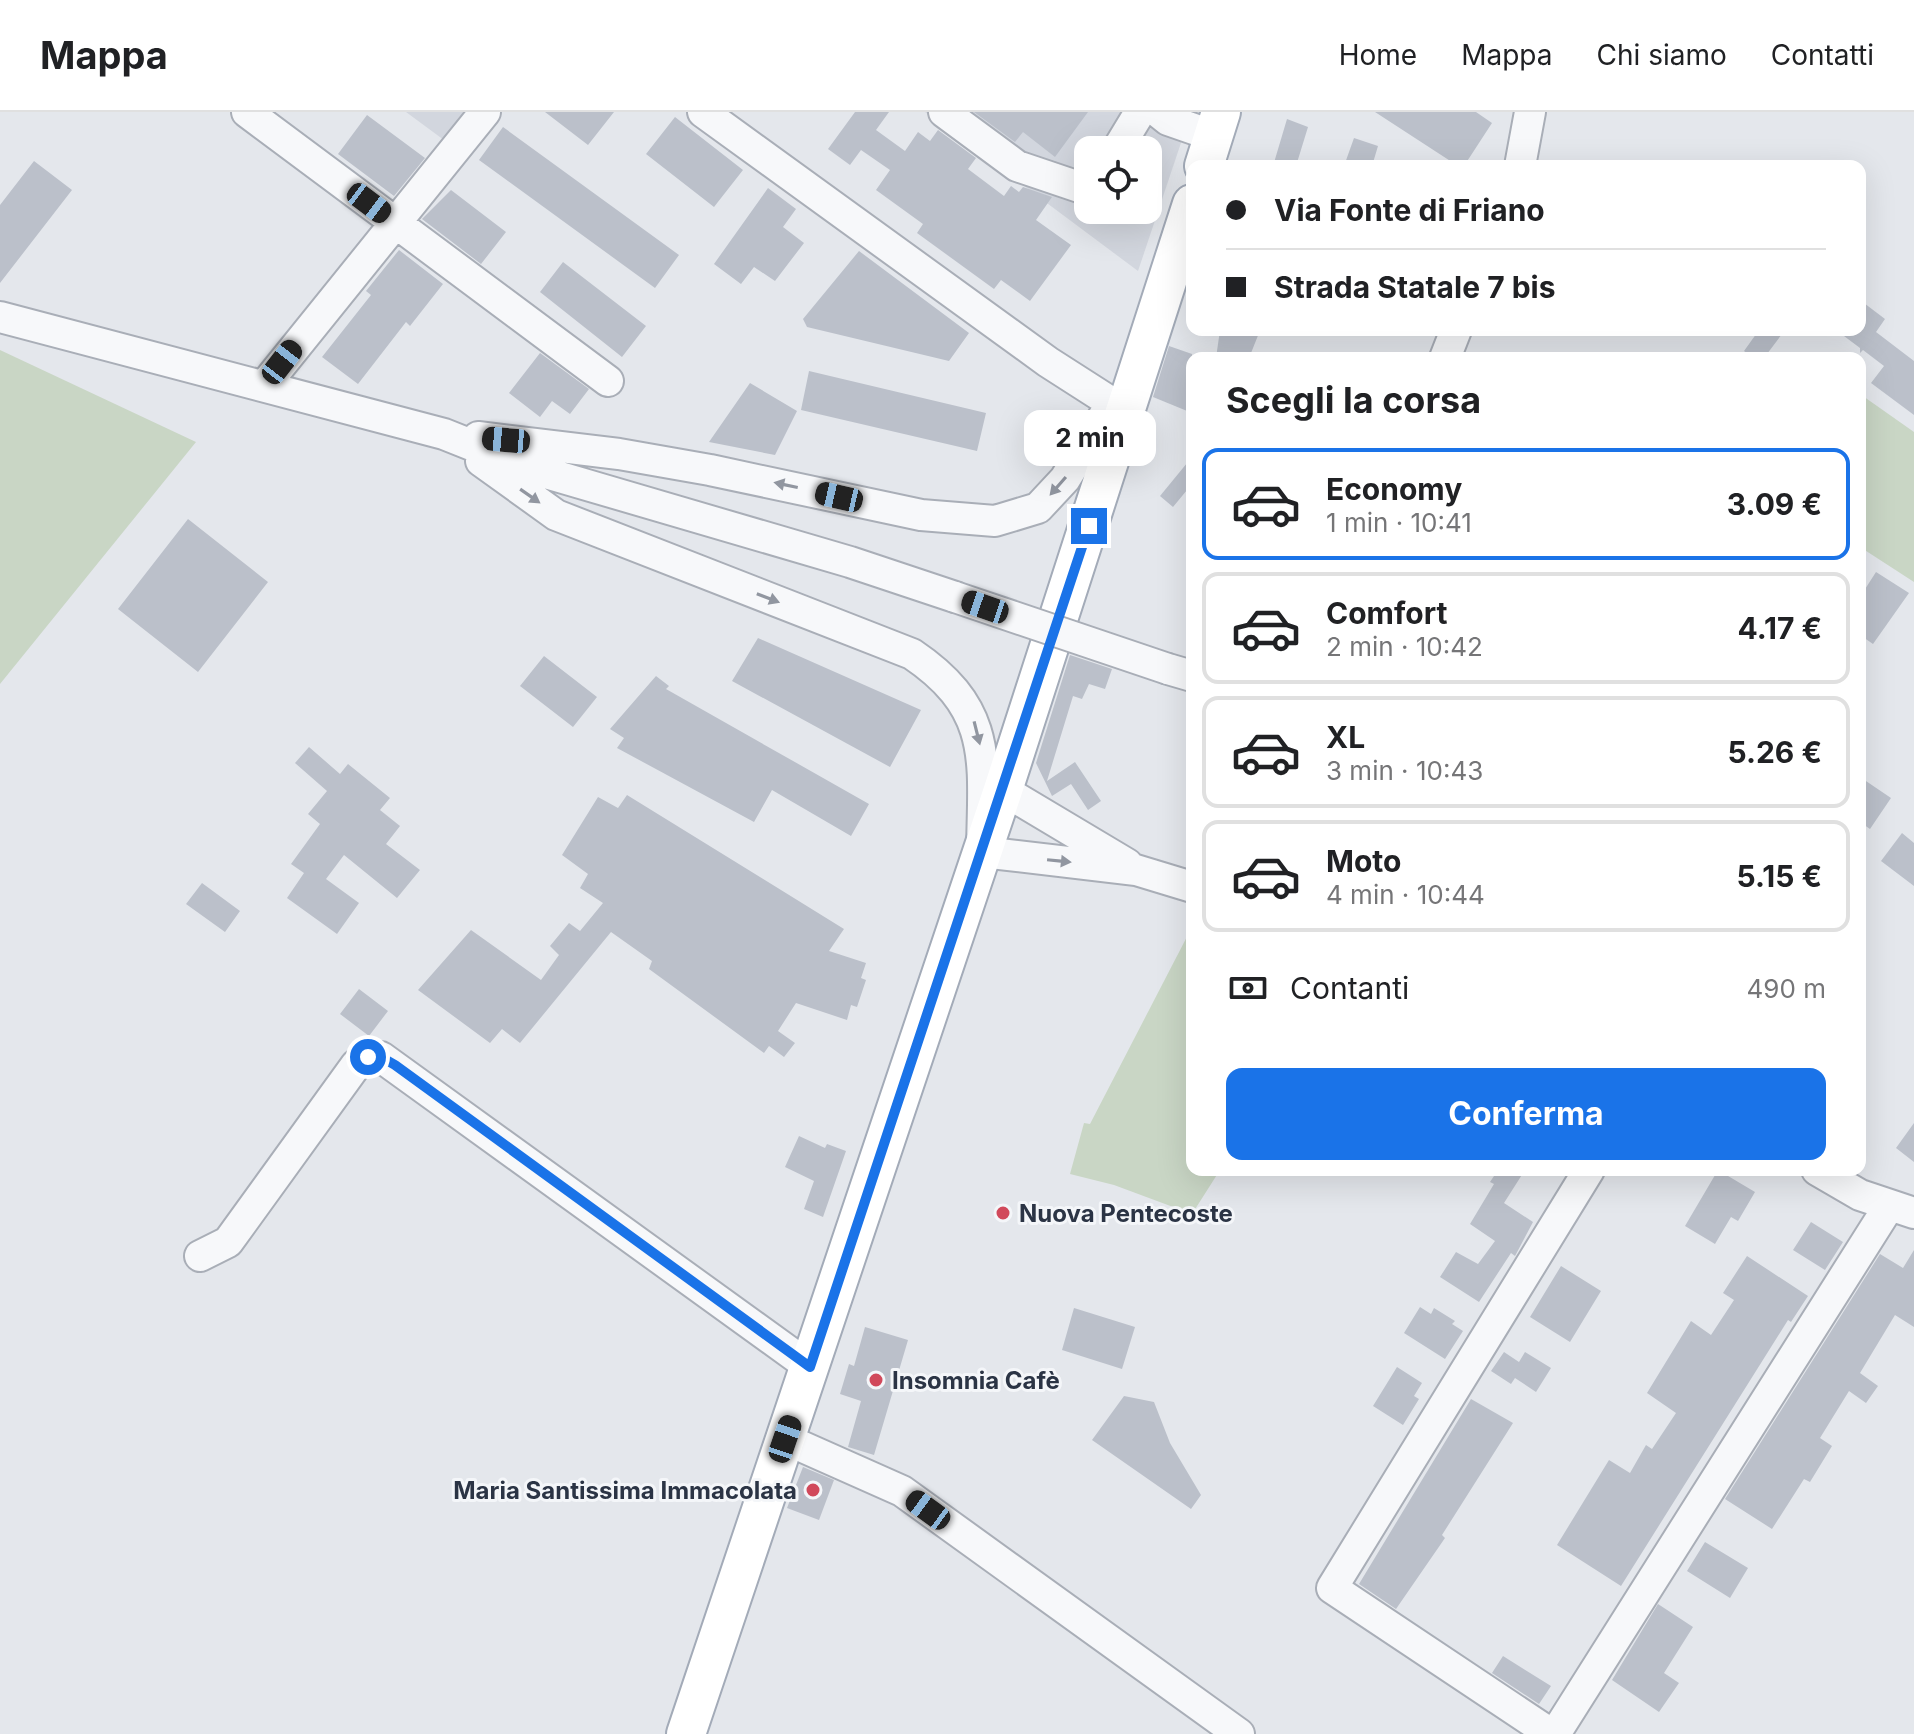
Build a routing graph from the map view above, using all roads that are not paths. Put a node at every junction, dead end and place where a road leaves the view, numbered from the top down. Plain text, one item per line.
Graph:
1 (247, 112) edge
2 (485, 112) edge
3 (703, 112) edge
4 (944, 112) edge
5 (1140, 112) edge
6 (1158, 112) edge
7 (1530, 112) edge
8 (1125, 136) edge
9 (1213, 138) edge
10 (1521, 160) edge
11 (1074, 185) edge
12 (394, 221) junction
13 (1186, 223) edge
14 (7, 314) edge
15 (608, 381) dead end
16 (264, 386) junction
17 (1126, 412) junction
18 (444, 434) junction
19 (1180, 672) edge
20 (1003, 790) junction
21 (982, 852) junction
22 (1136, 870) junction
23 (1186, 885) edge
24 (1585, 1176) edge
25 (1827, 1176) edge
26 (1901, 1209) edge
27 (200, 1256) dead end
28 (810, 1367) junction
29 (785, 1439) junction
30 (686, 1734) edge
31 (1239, 1734) edge
32 (1553, 1734) edge

1 - 12 street
2 - 12 street
3 - 17 street
4 - 11 street
5 - 8 street
6 - 9 street
7 - 10 street
12 - 15 street
12 - 16 street
13 - 17 main road
14 - 16 street
16 - 18 street
17 -> 18 street
17 - 20 main road
18 - 19 street, bridge
18 -> 21 street
20 - 21 main road
20 - 22 street
21 -> 22 street
21 - 28 main road
22 - 23 street
24 - 32 street
25 - 26 street
26 - 32 street
27 - 28 street
28 - 29 main road
29 - 30 main road
29 - 31 street

